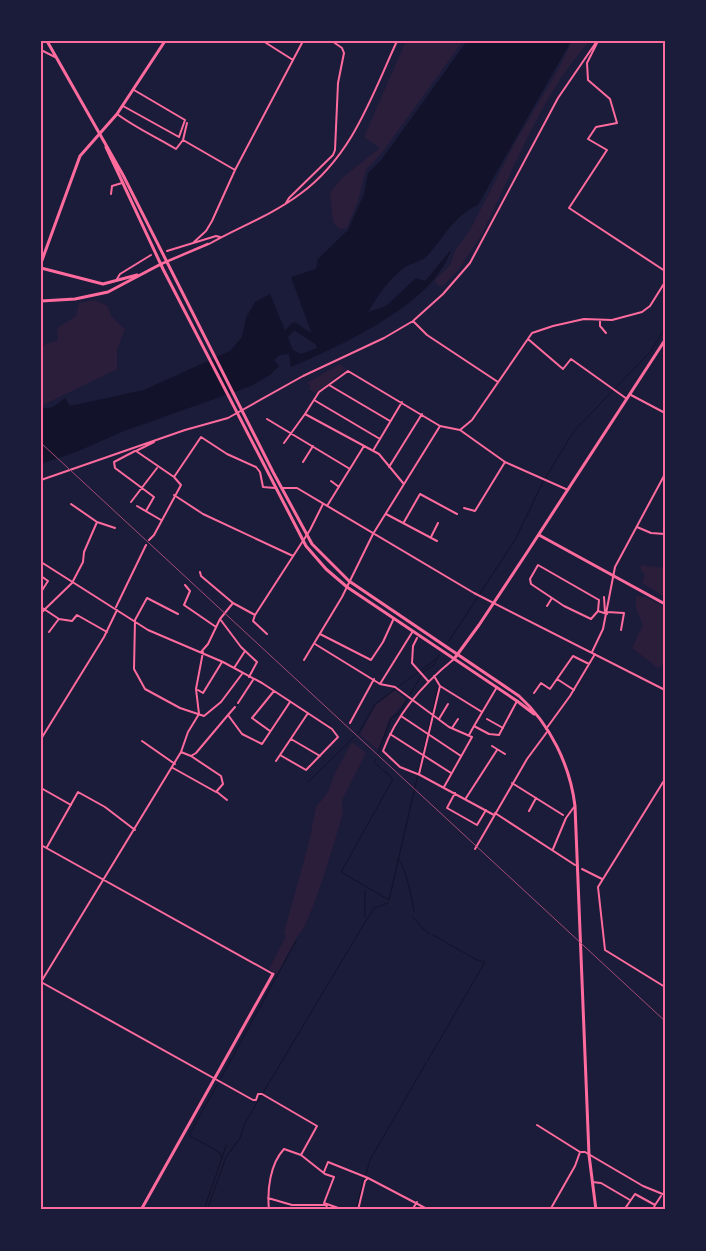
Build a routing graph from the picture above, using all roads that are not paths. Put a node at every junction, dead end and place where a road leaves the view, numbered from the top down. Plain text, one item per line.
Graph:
1 (46, 41) edge
2 (165, 41) edge
3 (263, 41) edge
4 (303, 41) edge
5 (332, 41) edge
6 (397, 41) edge
7 (598, 41) edge
8 (41, 50) edge
9 (59, 60) junction
10 (293, 60) junction
11 (134, 90) junction
12 (123, 106) junction
13 (117, 114) junction
14 (188, 123) dead end
15 (100, 134) junction
16 (182, 140) junction
17 (235, 170) junction
18 (122, 183) junction
19 (111, 194) dead end
20 (286, 203) junction
21 (220, 237) junction
22 (194, 242) junction
23 (208, 244) joint
24 (167, 250) dead end
25 (151, 256) dead end
26 (167, 261) junction
27 (41, 263) edge
28 (161, 264) junction
29 (41, 268) edge
30 (665, 271) edge
31 (142, 273) junction
32 (115, 282) junction
33 (665, 282) edge
34 (41, 301) edge
35 (413, 320) junction
36 (600, 320) junction
37 (606, 333) dead end
38 (528, 338) junction
39 (665, 340) edge
40 (498, 382) junction
41 (329, 385) junction
42 (630, 395) junction
43 (314, 400) junction
44 (628, 400) junction
45 (402, 402) junction
46 (236, 411) junction
47 (242, 411) junction
48 (665, 413) edge
49 (305, 414) junction
50 (422, 414) junction
51 (267, 419) dead end
52 (390, 421) junction
53 (440, 426) junction
54 (460, 430) junction
55 (291, 433) junction
56 (380, 439) junction
57 (156, 440) junction
58 (284, 443) dead end
59 (313, 446) junction
60 (364, 446) junction
61 (374, 450) junction
62 (136, 451) junction
63 (303, 462) dead end
64 (506, 462) junction
65 (157, 467) junction
66 (390, 467) junction
67 (350, 468) junction
68 (665, 474) edge
69 (174, 477) junction
70 (41, 480) edge
71 (330, 481) dead end
72 (403, 483) junction
73 (339, 487) junction
74 (142, 488) junction
75 (275, 488) junction
76 (281, 488) junction
77 (569, 490) junction
78 (174, 495) junction
79 (131, 502) dead end
80 (71, 504) dead end
81 (323, 504) junction
82 (137, 506) dead end
83 (327, 506) junction
84 (464, 508) dead end
85 (146, 511) junction
86 (386, 514) junction
87 (457, 514) dead end
88 (161, 520) junction
89 (97, 522) junction
90 (404, 522) junction
91 (438, 523) dead end
92 (637, 527) junction
93 (115, 528) dead end
94 (374, 534) junction
95 (665, 534) edge
96 (539, 535) junction
97 (306, 536) junction
98 (431, 537) junction
99 (149, 540) dead end
100 (437, 540) dead end
101 (303, 542) junction
102 (146, 545) dead end
103 (293, 556) junction
104 (41, 562) edge
105 (45, 565) junction
106 (41, 570) edge
107 (200, 572) dead end
108 (41, 576) edge
109 (612, 576) junction
110 (73, 580) junction
111 (350, 581) junction
112 (185, 585) dead end
113 (347, 587) junction
114 (41, 592) edge
115 (604, 597) dead end
116 (552, 598) junction
117 (494, 602) junction
118 (233, 603) junction
119 (665, 604) edge
120 (41, 606) edge
121 (547, 606) dead end
122 (116, 608) junction
123 (44, 609) junction
124 (598, 611) junction
125 (41, 613) edge
126 (606, 613) junction
127 (178, 614) dead end
128 (255, 616) junction
129 (394, 618) junction
130 (58, 619) junction
131 (220, 619) junction
132 (135, 620) junction
133 (216, 627) junction
134 (621, 630) dead end
135 (413, 631) junction
136 (49, 632) dead end
137 (107, 632) junction
138 (267, 634) dead end
139 (320, 634) junction
140 (417, 638) dead end
141 (315, 644) junction
142 (246, 651) junction
143 (202, 652) junction
144 (592, 652) junction
145 (595, 654) junction
146 (458, 655) junction
147 (454, 658) junction
148 (304, 660) dead end
149 (223, 662) junction
150 (589, 664) junction
151 (234, 668) junction
152 (242, 673) junction
153 (434, 676) junction
154 (249, 677) junction
155 (374, 679) junction
156 (557, 679) junction
157 (254, 680) junction
158 (426, 680) junction
159 (380, 684) junction
160 (440, 686) junction
161 (497, 687) junction
162 (198, 690) dead end
163 (574, 690) junction
164 (665, 690) edge
165 (274, 691) junction
166 (534, 693) dead end
167 (412, 700) junction
168 (517, 701) junction
169 (290, 702) junction
170 (238, 703) dead end
171 (448, 704) dead end
172 (235, 707) dead end
173 (482, 712) junction
174 (308, 714) junction
175 (433, 714) junction
176 (198, 715) junction
177 (228, 715) junction
178 (401, 716) junction
179 (439, 719) junction
180 (458, 719) dead end
181 (487, 719) dead end
182 (539, 720) junction
183 (350, 723) dead end
184 (474, 726) junction
185 (452, 728) junction
186 (503, 728) junction
187 (547, 731) junction
188 (270, 732) junction
189 (390, 733) junction
190 (429, 734) junction
191 (469, 736) junction
192 (41, 739) edge
193 (290, 739) junction
194 (142, 741) dead end
195 (492, 746) dead end
196 (497, 750) junction
197 (181, 752) junction
198 (504, 754) dead end
199 (280, 755) junction
200 (424, 755) junction
201 (191, 756) junction
202 (320, 756) junction
203 (461, 756) junction
204 (276, 761) dead end
205 (175, 764) junction
206 (173, 768) junction
207 (451, 773) junction
208 (419, 774) junction
209 (665, 778) edge
210 (512, 783) junction
211 (444, 787) junction
212 (41, 788) edge
213 (216, 792) junction
214 (455, 793) junction
215 (466, 798) junction
216 (536, 798) junction
217 (227, 800) dead end
218 (71, 805) junction
219 (575, 806) junction
220 (486, 810) junction
221 (529, 811) dead end
222 (495, 814) junction
223 (563, 815) dead end
224 (135, 830) junction
225 (41, 845) edge
226 (47, 848) junction
227 (475, 849) dead end
228 (553, 850) junction
229 (575, 865) dead end
230 (582, 869) dead end
231 (104, 880) junction
232 (602, 880) junction
233 (272, 974) joint
234 (41, 982) edge
235 (665, 988) edge
236 (214, 1078) junction
237 (537, 1125) dead end
238 (580, 1152) junction
239 (301, 1155) junction
240 (589, 1155) junction
241 (324, 1172) junction
242 (368, 1178) junction
243 (592, 1182) junction
244 (665, 1195) edge
245 (661, 1196) dead end
246 (268, 1198) junction
247 (630, 1200) junction
248 (417, 1202) junction
249 (326, 1204) junction
250 (655, 1205) junction
251 (141, 1210) edge
252 (269, 1210) edge
253 (326, 1210) edge
254 (344, 1210) edge
255 (358, 1210) edge
256 (412, 1210) edge
257 (429, 1210) edge
258 (550, 1210) edge
259 (596, 1210) edge
260 (624, 1210) edge
261 (653, 1210) edge

1 - 9 main road
2 - 11 main road
3 - 10 street
4 - 10 street
5 - 20 street
6 - 20 street
7 - 30 street
7 - 35 street
8 - 9 street
9 - 15 main road
10 - 17 street
11 - 12 main road
11 - 12 street
12 - 13 main road
13 - 15 main road
13 - 16 street
14 - 16 street
15 - 18 main road
15 - 26 main road
15 - 27 main road
16 - 17 street
17 - 22 street
18 - 19 street
18 - 28 main road
20 - 21 street
21 - 22 street
21 - 23 street
22 - 24 street
23 - 26 street
25 - 32 street
26 - 28 street
26 - 47 main road
28 - 31 main road
28 - 46 main road
29 - 32 main road
31 - 32 main road
31 - 34 main road
33 - 36 street
35 - 40 street
35 - 47 street
36 - 37 street
36 - 38 street
38 - 40 street
38 - 44 street
39 - 42 main road
40 - 54 street
41 - 43 street
41 - 45 street
41 - 52 street
42 - 44 main road
42 - 48 street
43 - 49 street
43 - 56 street
44 - 77 main road
45 - 50 street
45 - 52 street
46 - 47 street
46 - 57 street
46 - 75 main road
47 - 76 main road
49 - 55 street
49 - 60 street
50 - 53 street
50 - 66 street
51 - 55 street
52 - 56 street
53 - 54 street
53 - 72 street
54 - 64 street
55 - 58 street
55 - 59 street
56 - 61 street
57 - 62 street
57 - 70 street
59 - 63 street
59 - 67 street
60 - 61 street
60 - 67 street
61 - 66 street
62 - 65 street
62 - 74 street
64 - 77 street
64 - 84 street
65 - 69 street
65 - 74 street
66 - 72 street
67 - 73 street
68 - 92 street
69 - 75 street
69 - 78 street
71 - 73 street
72 - 86 street
73 - 83 street
74 - 79 street
74 - 85 street
75 - 76 street
75 - 101 main road
76 - 81 street
76 - 97 main road
77 - 96 main road
78 - 88 street
78 - 103 street
80 - 89 street
81 - 83 street
81 - 97 street
82 - 85 street
83 - 94 street
85 - 88 street
86 - 90 street
86 - 94 street
87 - 90 street
88 - 99 street
89 - 93 street
89 - 110 street
90 - 98 street
91 - 98 street
92 - 95 street
92 - 109 street
94 - 111 street
94 - 117 street
96 - 109 main road
96 - 117 main road
97 - 101 street
97 - 111 main road
98 - 100 street
101 - 103 street
101 - 113 main road
102 - 122 street
103 - 128 street
104 - 105 street
105 - 106 street
105 - 110 street
107 - 118 street
108 - 114 street
109 - 119 main road
109 - 126 street
110 - 122 street
110 - 123 street
111 - 113 street
111 - 146 main road
112 - 133 street
113 - 129 main road
113 - 139 street
115 - 126 street
116 - 121 street
116 - 124 street
116 - 124 street
117 - 144 street
117 - 146 main road
118 - 128 street
118 - 131 street
120 - 123 street
122 - 132 street
122 - 137 street
123 - 125 street
123 - 130 street
124 - 126 street
126 - 134 street
126 - 144 street
127 - 132 street
128 - 138 street
129 - 135 main road
129 - 139 street
130 - 136 street
130 - 137 street
131 - 133 street
131 - 142 street
132 - 143 street
132 - 176 street
133 - 143 street
135 - 147 main road
135 - 159 street
137 - 192 street
139 - 141 street
140 - 158 street
141 - 148 street
141 - 155 street
142 - 151 street
142 - 154 street
143 - 149 street
143 - 176 street
144 - 145 street
145 - 150 street
145 - 164 street
146 - 147 main road
146 - 182 main road
147 - 153 street
147 - 161 main road
149 - 151 street
149 - 162 street
150 - 156 street
150 - 163 street
151 - 152 street
152 - 154 street
152 - 176 street
153 - 158 street
153 - 160 street
154 - 157 street
155 - 159 street
155 - 183 street
156 - 163 street
156 - 166 street
157 - 165 street
157 - 170 street
158 - 167 street
159 - 167 street
160 - 173 street
160 - 175 street
161 - 168 main road
161 - 173 street
163 - 187 street
165 - 169 street
165 - 188 street
167 - 175 street
167 - 178 street
168 - 182 main road
168 - 186 street
169 - 174 street
169 - 188 street
171 - 179 street
172 - 177 street
173 - 184 street
174 - 193 street
174 - 202 street
175 - 179 street
175 - 190 street
176 - 197 street
177 - 188 street
177 - 201 street
178 - 189 street
178 - 190 street
179 - 185 street
180 - 185 street
181 - 186 street
182 - 187 main road
184 - 186 street
184 - 191 street
185 - 191 street
187 - 210 street
187 - 219 main road
189 - 200 street
189 - 208 street
190 - 200 street
190 - 203 street
191 - 203 street
193 - 199 street
193 - 202 street
194 - 205 street
195 - 196 street
196 - 198 street
196 - 215 street
197 - 201 street
197 - 205 street
199 - 202 street
199 - 204 street
200 - 207 street
200 - 208 street
201 - 213 street
203 - 207 street
205 - 206 street
206 - 213 street
206 - 224 street
207 - 211 street
208 - 211 street
209 - 232 street
210 - 216 street
210 - 222 street
211 - 214 street
212 - 218 street
213 - 217 street
214 - 215 street
214 - 220 street
215 - 220 street
216 - 221 street
216 - 223 street
218 - 224 street
218 - 226 street
219 - 228 street
219 - 240 main road
220 - 222 street
222 - 227 street
222 - 228 street
224 - 231 street
225 - 226 street
226 - 231 street
228 - 229 street
230 - 232 street
231 - 233 street
231 - 234 street
232 - 235 street
233 - 236 main road
234 - 236 street
236 - 239 street
236 - 251 main road
237 - 238 street
238 - 240 street
238 - 258 street
239 - 241 street
239 - 246 street
240 - 243 main road
240 - 244 street
241 - 242 street
241 - 249 street
242 - 248 street
242 - 255 street
243 - 247 street
243 - 259 main road
245 - 250 street
246 - 249 street
246 - 252 street
247 - 250 street
247 - 260 street
248 - 256 street
248 - 257 street
249 - 253 street
249 - 254 street
250 - 261 street

